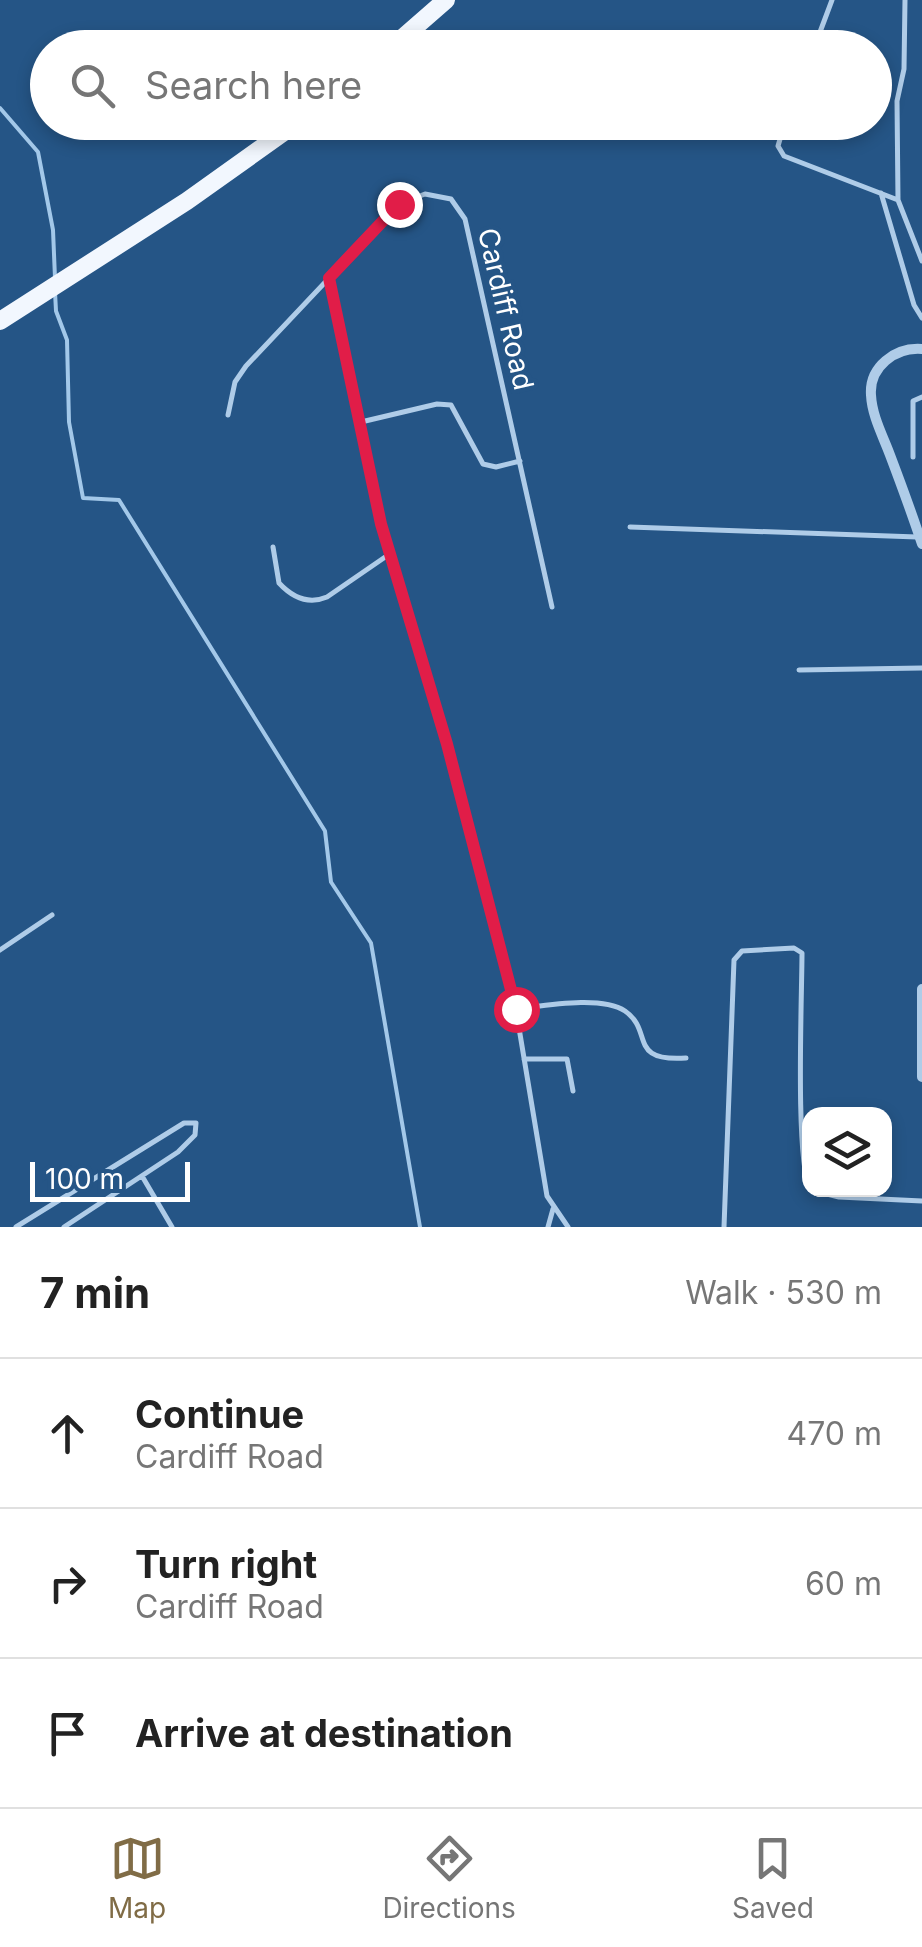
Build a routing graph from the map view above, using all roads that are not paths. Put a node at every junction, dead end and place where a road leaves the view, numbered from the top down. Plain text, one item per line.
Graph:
1 (446, 0) edge
2 (832, 0) edge
3 (904, 0) edge
4 (412, 30) edge
5 (821, 30) edge
6 (272, 140) edge
7 (780, 140) edge
8 (881, 193) junction
9 (898, 200) junction
10 (922, 261) edge
11 (329, 278) junction
12 (922, 318) edge
13 (0, 322) edge
14 (922, 348) edge
15 (922, 397) edge
16 (228, 415) dead end
17 (360, 422) junction
18 (913, 457) dead end
19 (520, 461) junction
20 (630, 528) dead end
21 (921, 540) edge
22 (273, 546) dead end
23 (392, 553) junction
24 (552, 606) dead end
25 (922, 668) edge
26 (799, 670) dead end
27 (52, 915) dead end
28 (0, 950) edge
29 (922, 989) edge
30 (922, 1005) edge
31 (516, 1009) junction
32 (686, 1058) dead end
33 (524, 1059) junction
34 (922, 1077) edge
35 (573, 1091) dead end
36 (803, 1107) edge
37 (142, 1176) junction
38 (838, 1197) edge
39 (922, 1201) edge
40 (553, 1209) junction
41 (16, 1227) edge
42 (64, 1227) edge
43 (172, 1227) edge
44 (548, 1227) edge
45 (568, 1227) edge
46 (724, 1227) edge

1 - 4 main road
2 - 5 lane
3 - 9 lane
6 - 13 main road
7 - 8 lane
8 - 9 lane
8 - 12 lane
9 - 10 lane
11 - 16 lane
11 - 17 lane
11 - 19 lane, Cardiff Road
14 - 21 street
15 - 18 lane
17 - 19 lane
17 - 23 lane
19 - 24 lane, Cardiff Road
20 - 21 lane
22 - 23 lane
23 - 31 lane
25 - 26 lane
27 - 28 lane
29 - 30 street
30 - 34 street
31 - 32 lane
31 - 33 lane
33 - 35 lane
33 - 40 lane
36 - 46 lane
37 - 41 lane
37 - 42 lane
37 - 43 lane
38 - 39 lane
40 - 44 lane
40 - 45 lane

